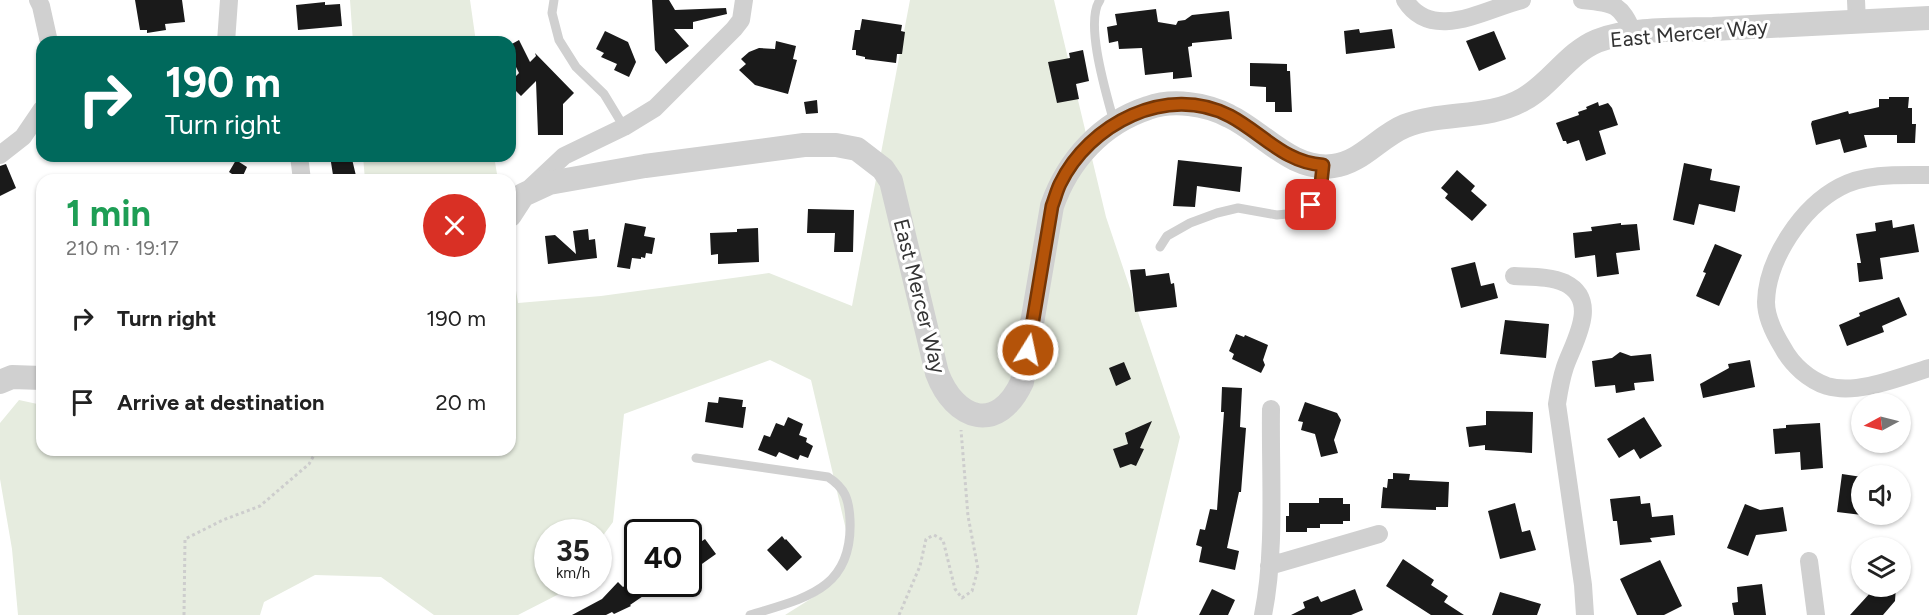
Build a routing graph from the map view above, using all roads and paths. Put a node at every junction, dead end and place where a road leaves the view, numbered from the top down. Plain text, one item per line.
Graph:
1 (38, 0) edge
2 (229, 0) edge
3 (554, 0) edge
4 (744, 0) edge
5 (1100, 0) edge
6 (1405, 0) edge
7 (1522, 0) edge
8 (1582, 0) edge
9 (1857, 11) edge
10 (1929, 18) edge
11 (1633, 33) junction
12 (48, 36) edge
13 (226, 36) edge
14 (36, 118) edge
15 (1115, 124) junction
16 (624, 127) junction
17 (0, 154) edge
18 (1323, 165) junction
19 (1929, 176) edge
20 (517, 205) edge
21 (1160, 247) dead end
22 (1514, 276) dead end
23 (1929, 368) edge
24 (36, 378) edge
25 (0, 382) edge
26 (961, 409) junction
27 (1271, 409) dead end
28 (314, 456) edge
29 (696, 458) dead end
30 (1379, 534) dead end
31 (1809, 561) dead end
32 (1269, 566) junction
33 (184, 615) edge
34 (750, 615) edge
35 (899, 615) edge
36 (1263, 615) edge
37 (1585, 615) edge
38 (1816, 615) edge

1 - 12 street
2 - 13 street
3 - 16 lane
4 - 16 street
5 - 15 lane
6 - 7 street
8 - 11 street
9 - 10 street, East Mercer Way
9 - 11 street, East Mercer Way
11 - 18 street, East Mercer Way
14 - 17 street
15 - 18 street, East Mercer Way
15 - 26 street, East Mercer Way
16 - 20 street
18 - 21 lane
19 - 23 street
20 - 26 street, East Mercer Way
22 - 37 street
24 - 25 street
26 - 35 path
27 - 32 street
28 - 33 path
29 - 34 lane
30 - 32 street
31 - 38 street
32 - 36 street

